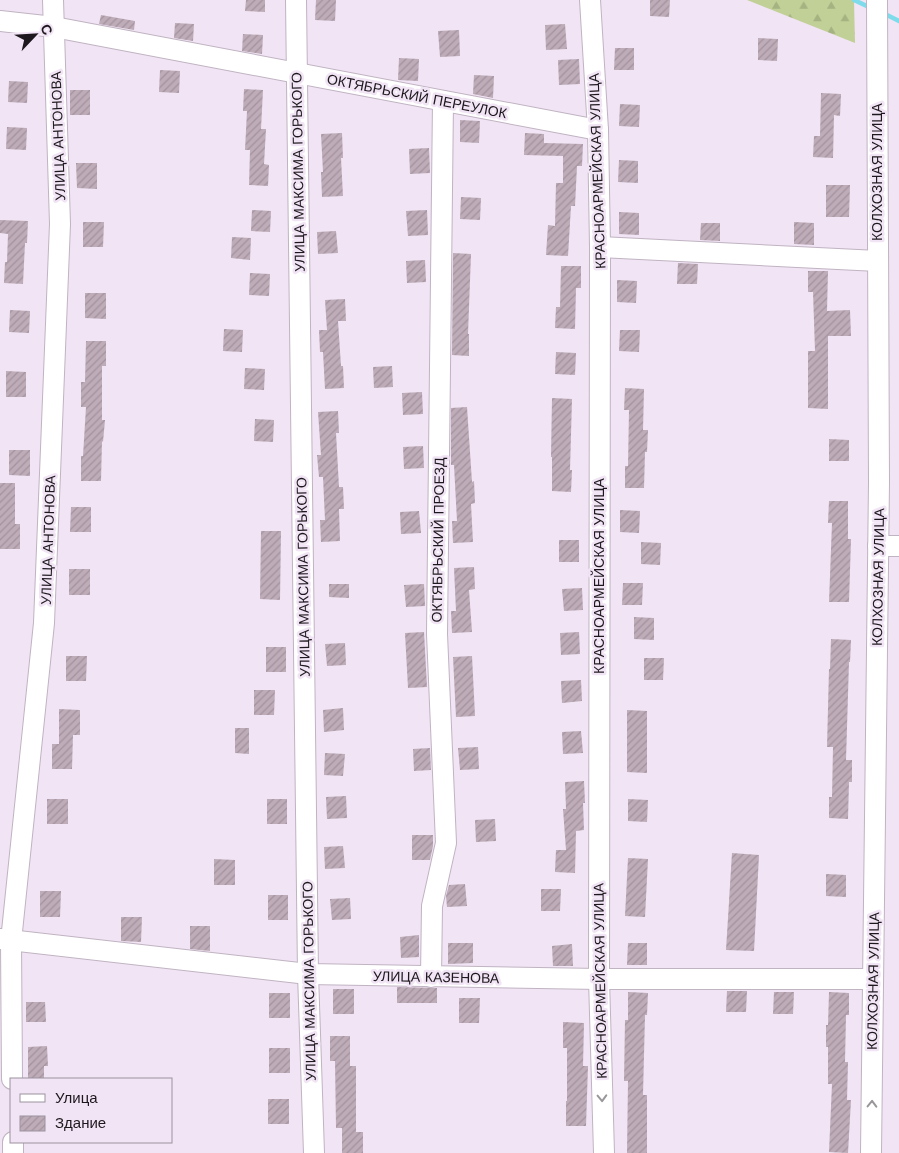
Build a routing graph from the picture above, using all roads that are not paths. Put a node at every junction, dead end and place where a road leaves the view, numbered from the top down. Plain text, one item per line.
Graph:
1 (53, 0) edge
2 (296, 0) edge
3 (590, 0) edge
4 (877, 6) edge
5 (0, 21) edge
6 (54, 27) junction
7 (296, 73) junction
8 (443, 101) junction
9 (598, 130) junction
10 (600, 247) junction
11 (878, 261) junction
12 (878, 546) junction
13 (899, 546) edge
14 (5, 940) edge
15 (308, 974) junction
16 (431, 977) junction
17 (599, 979) junction
18 (873, 979) junction
19 (12, 1078) edge
20 (314, 1153) edge
21 (604, 1153) edge
22 (871, 1153) edge

1 - 6 street, УЛИЦА АНТОНОВА
2 - 7 street, УЛИЦА МАКСИМА ГОРЬКОГО
3 - 9 street, КРАСНОАРМЕЙСКАЯ УЛИЦА
4 - 11 street, КОЛХОЗНАЯ УЛИЦА
5 - 6 street, ОКТЯБРЬСКИЙ ПЕРЕУЛОК
6 - 7 street, ОКТЯБРЬСКИЙ ПЕРЕУЛОК
6 - 14 street, УЛИЦА АНТОНОВА
7 - 8 street, ОКТЯБРЬСКИЙ ПЕРЕУЛОК
7 - 15 street, УЛИЦА МАКСИМА ГОРЬКОГО
8 - 9 street, ОКТЯБРЬСКИЙ ПЕРЕУЛОК
8 - 16 street, ОКТЯБРЬСКИЙ ПРОЕЗД
9 - 10 street, КРАСНОАРМЕЙСКАЯ УЛИЦА
10 - 11 street
10 - 17 street, КРАСНОАРМЕЙСКАЯ УЛИЦА
11 - 12 street, КОЛХОЗНАЯ УЛИЦА
12 - 13 street
12 - 18 street, КОЛХОЗНАЯ УЛИЦА
14 - 15 street, УЛИЦА КАЗЕНОВА
14 - 19 street, УЛИЦА АНТОНОВА
15 - 16 street, УЛИЦА КАЗЕНОВА
15 - 20 street, УЛИЦА МАКСИМА ГОРЬКОГО
16 - 17 street, УЛИЦА КАЗЕНОВА
17 - 18 street, УЛИЦА КАЗЕНОВА
17 -> 21 street, КРАСНОАРМЕЙСКАЯ УЛИЦА
22 -> 18 street, КОЛХОЗНАЯ УЛИЦА

